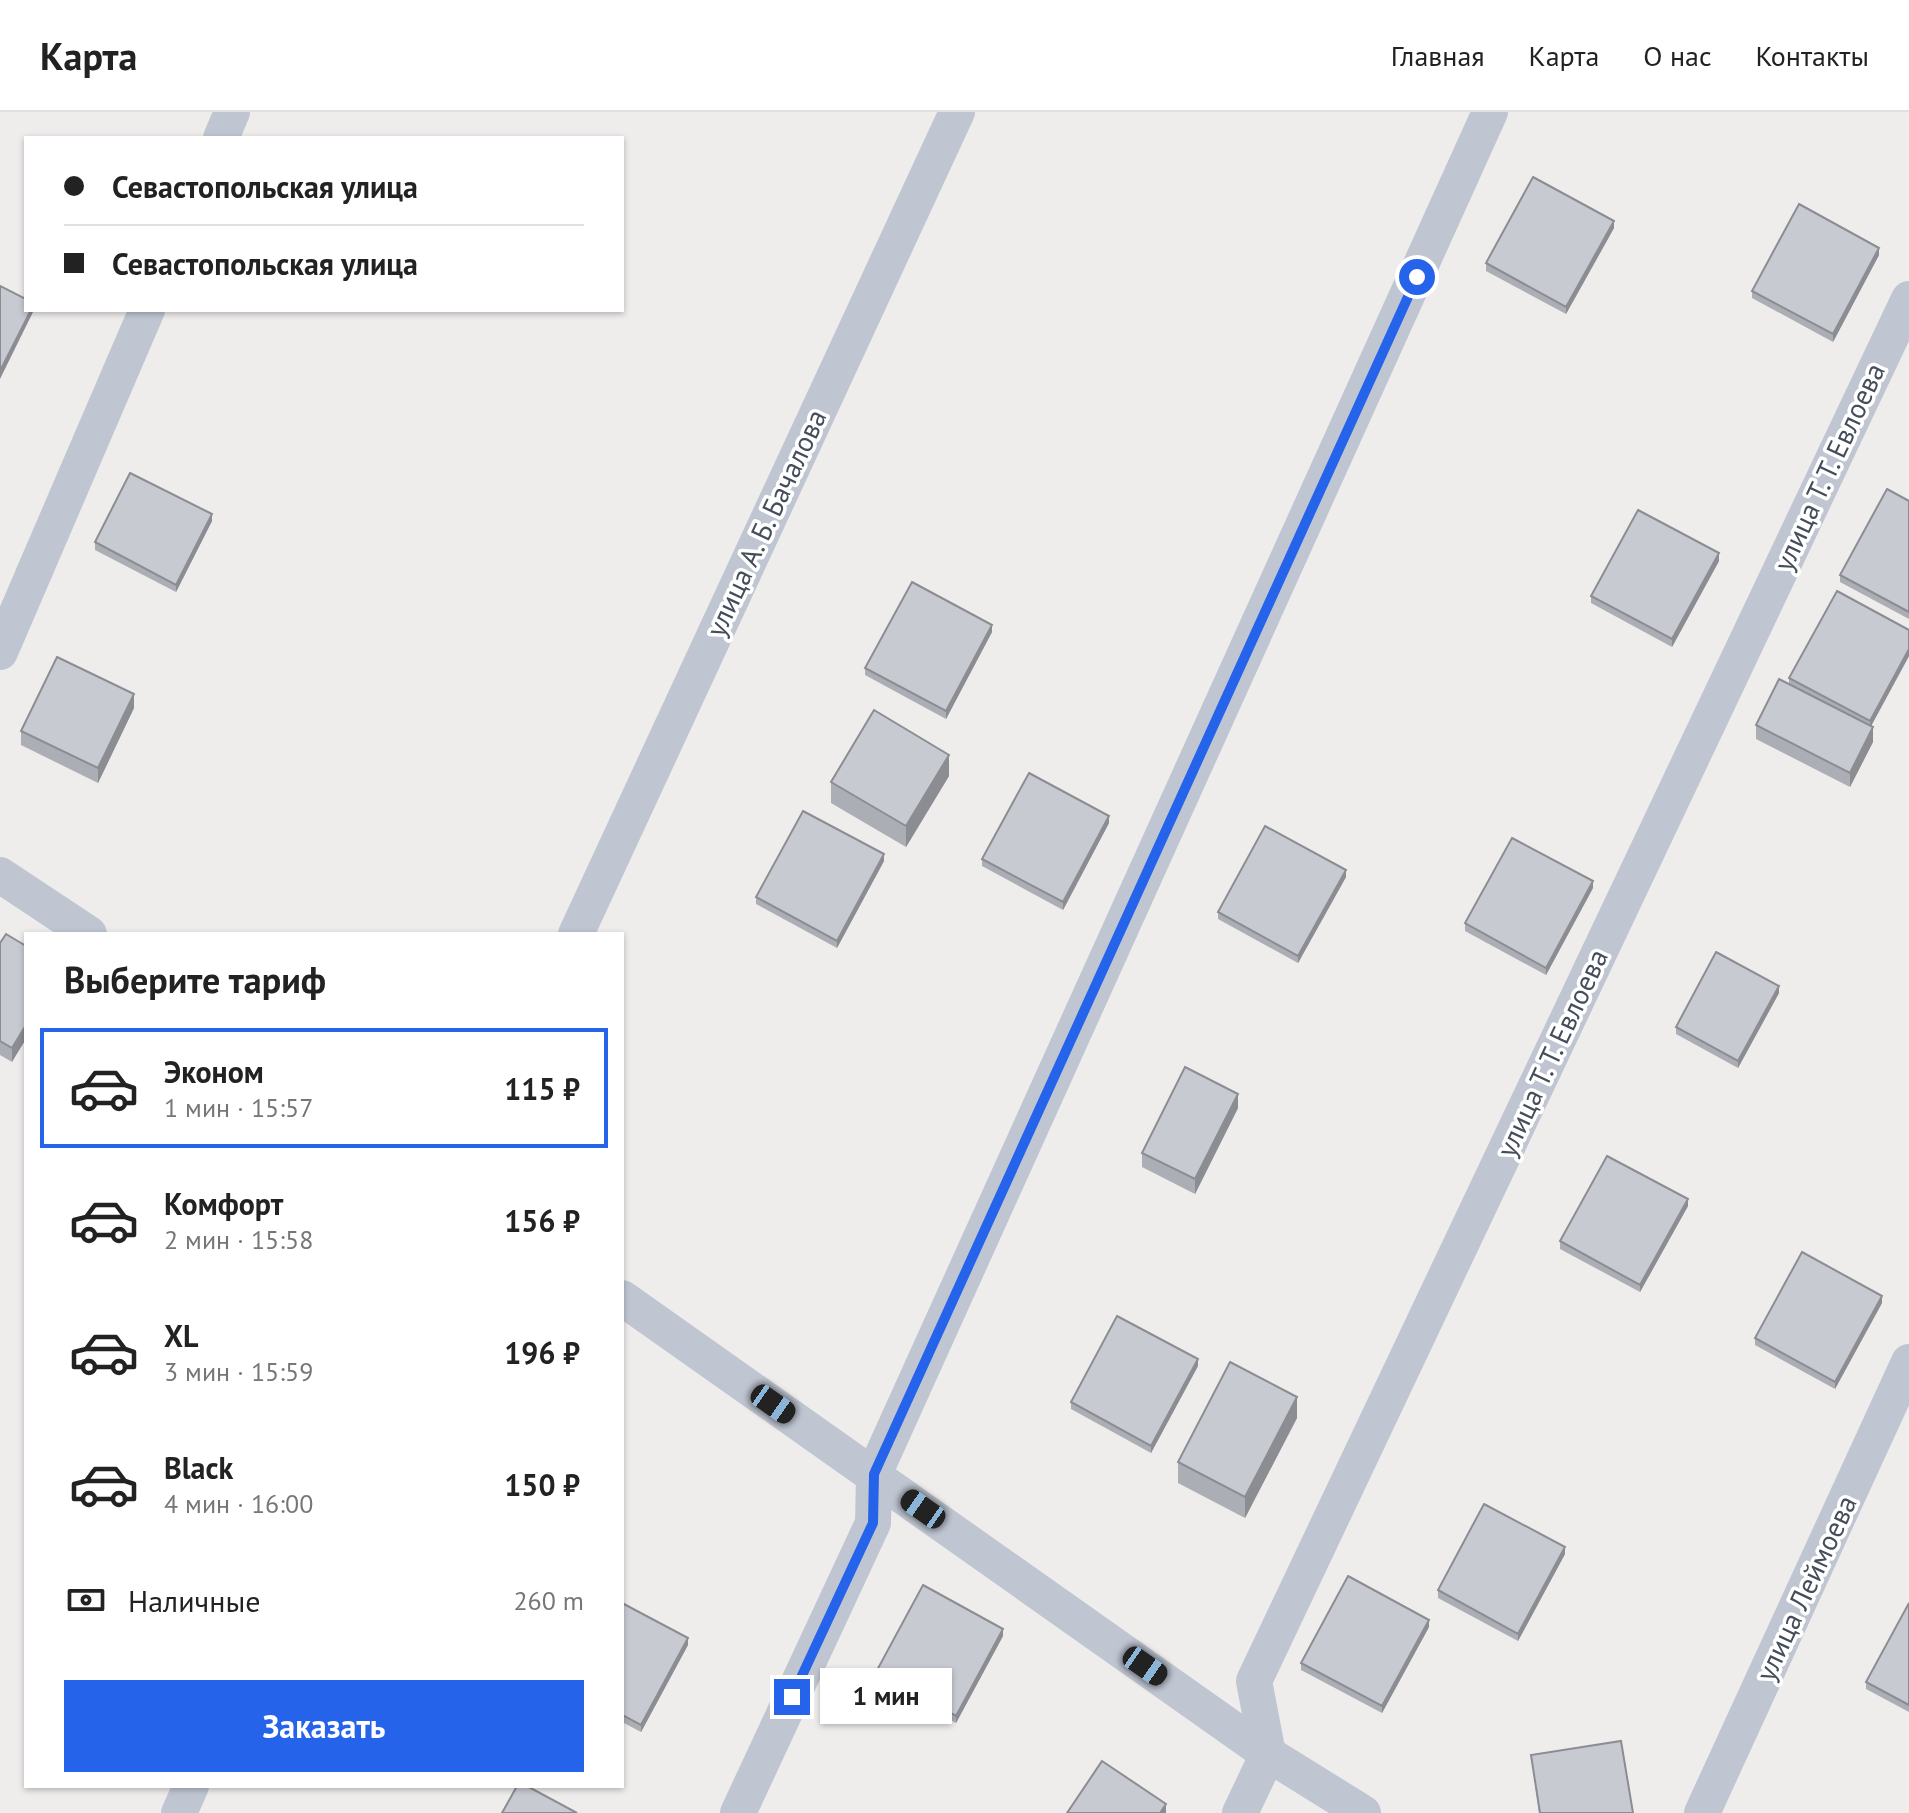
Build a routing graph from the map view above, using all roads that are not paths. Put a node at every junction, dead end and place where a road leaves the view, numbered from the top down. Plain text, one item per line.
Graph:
1 (232, 112) edge
2 (957, 112) edge
3 (1490, 112) edge
4 (222, 136) edge
5 (1909, 299) edge
6 (146, 312) edge
7 (0, 652) edge
8 (0, 875) edge
9 (86, 932) edge
10 (577, 932) edge
11 (624, 1299) edge
12 (1909, 1362) edge
13 (874, 1474) junction
14 (1268, 1754) junction
15 (190, 1788) edge
16 (179, 1813) edge
17 (738, 1813) edge
18 (1240, 1813) edge
19 (1363, 1813) edge
20 (1702, 1813) edge

1 - 4 street
2 - 10 street, улица А. Б. Бачалова
3 - 13 street
5 - 14 street, улица Т. Т. Евлоева
6 - 7 street
8 - 9 street
11 - 13 street
12 - 20 street, улица Леймоева
13 - 14 street
13 - 17 street
14 - 18 street
14 - 19 street
15 - 16 street

